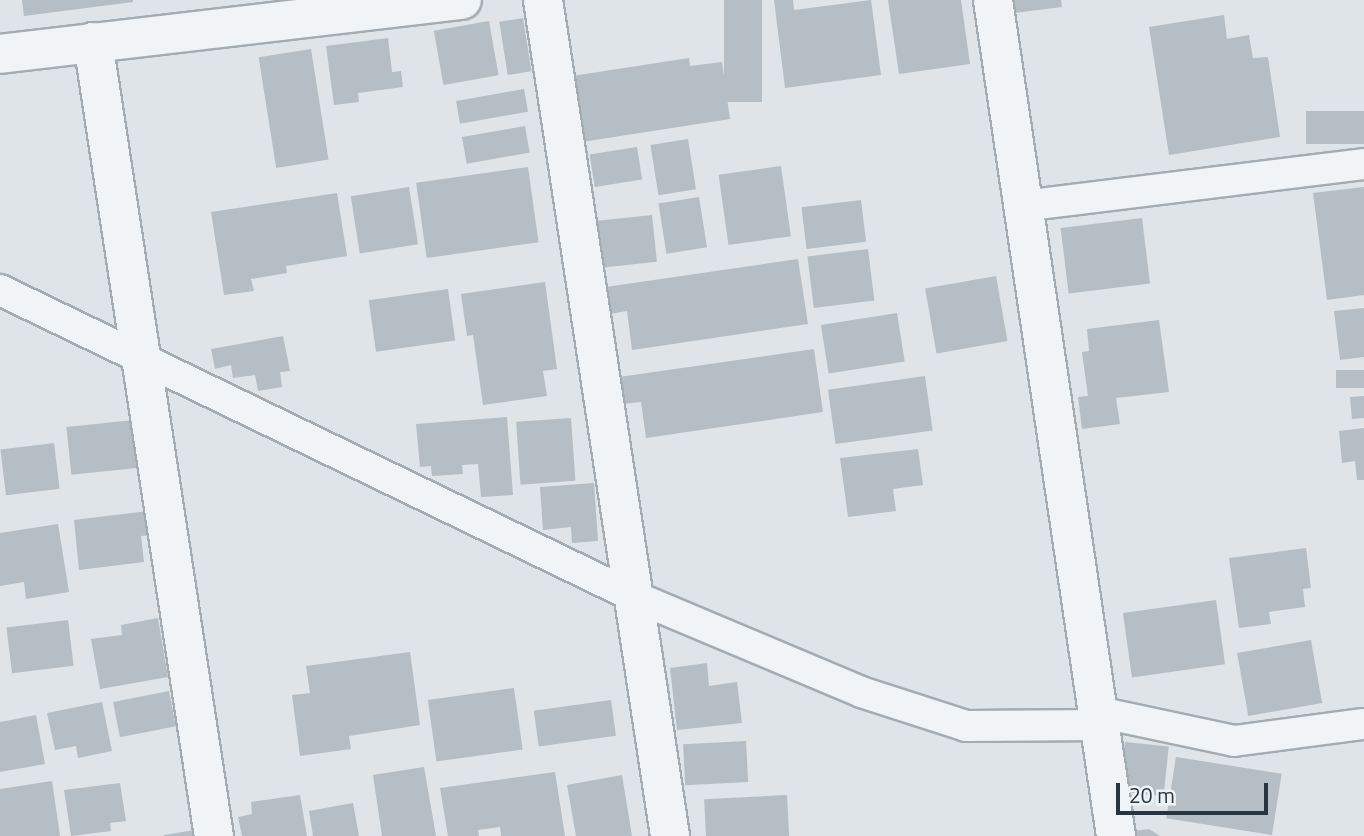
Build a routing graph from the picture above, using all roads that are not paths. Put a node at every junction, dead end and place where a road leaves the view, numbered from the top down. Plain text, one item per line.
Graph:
1 (462, 0) edge
2 (543, 0) edge
3 (993, 0) edge
4 (93, 42) junction
5 (0, 54) edge
6 (1364, 164) edge
7 (1022, 206) junction
8 (0, 290) edge
9 (141, 360) junction
10 (633, 596) junction
11 (1099, 719) junction
12 (1364, 724) edge
13 (214, 836) edge
14 (670, 836) edge
15 (1116, 836) edge

1 - 4 street
2 - 10 street
3 - 7 street
4 - 5 street
4 - 9 street
6 - 7 lane
7 - 11 street
8 - 9 lane
9 - 10 lane
9 - 13 street
10 - 11 lane
10 - 14 street
11 - 12 lane
11 - 15 street

